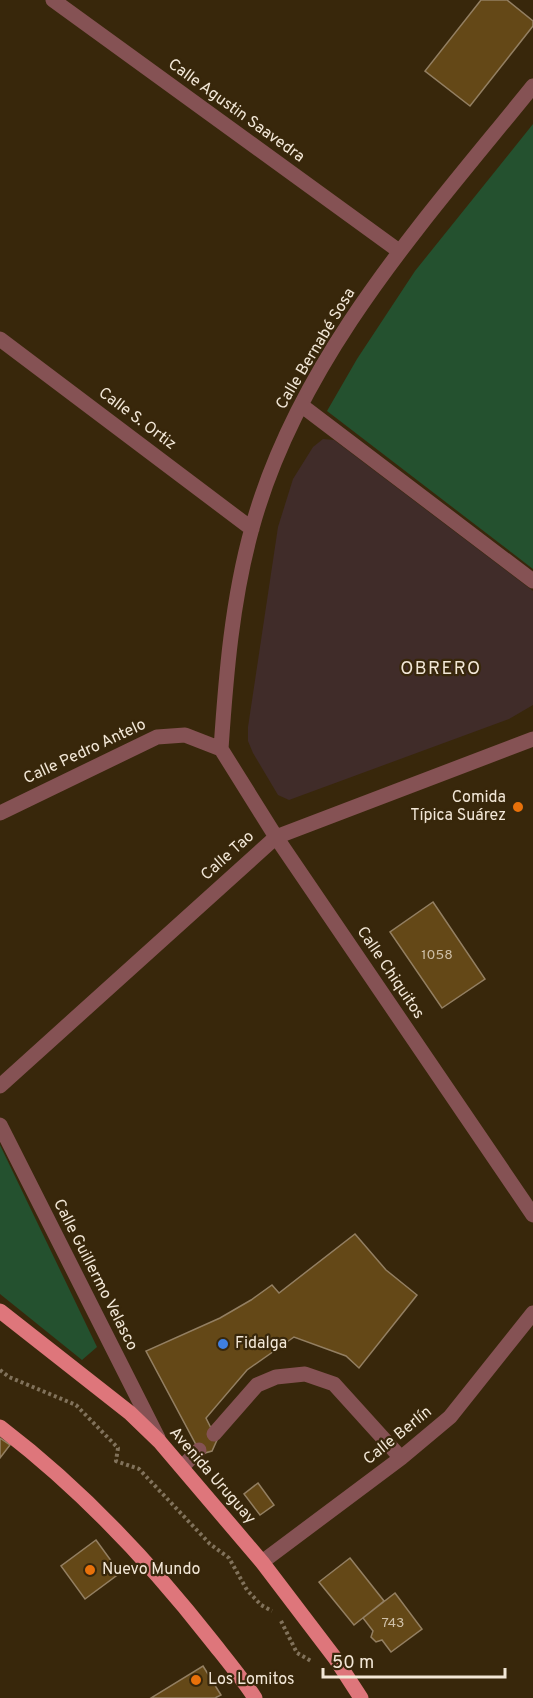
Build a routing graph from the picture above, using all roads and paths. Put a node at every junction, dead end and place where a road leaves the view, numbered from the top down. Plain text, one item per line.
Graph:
1 (52, 0) edge
2 (533, 87) edge
3 (399, 252) junction
4 (4, 346) edge
5 (301, 405) junction
6 (252, 529) junction
7 (533, 581) edge
8 (533, 739) edge
9 (221, 749) junction
10 (0, 813) edge
11 (276, 837) junction
12 (0, 1086) edge
13 (0, 1125) edge
14 (533, 1215) edge
15 (0, 1311) edge
16 (533, 1313) edge
17 (0, 1370) edge
18 (0, 1427) edge
19 (214, 1434) dead end
20 (159, 1441) junction
21 (199, 1450) dead end
22 (401, 1458) junction
23 (182, 1467) junction
24 (261, 1562) junction
25 (315, 1667) dead end
26 (255, 1698) edge
27 (361, 1698) edge

1 - 3 street, Calle Agustin Saavedra
2 - 3 street, Calle Bernabé Sosa
3 - 5 street, Calle Bernabé Sosa
4 - 6 street, Calle S. Ortiz
5 - 6 street, Calle Bernabé Sosa
5 - 7 street
6 - 9 street, Calle Bernabé Sosa
8 - 11 street, Calle Tao
9 - 10 street, Calle Pedro Antelo
9 - 11 street, Calle Chiquitos
11 - 12 street, Calle Tao
11 - 14 street, Calle Chiquitos
13 - 20 street, Calle Guillermo Velasco
15 - 20 main road, Avenida Uruguay
16 - 22 street, Calle Berlín
17 - 25 path
18 - 26 main road
19 - 22 street
20 - 23 main road, Avenida Uruguay
21 - 23 street
22 - 24 street, Calle Berlín
23 - 24 main road, Avenida Uruguay
24 - 27 main road, Avenida Uruguay

